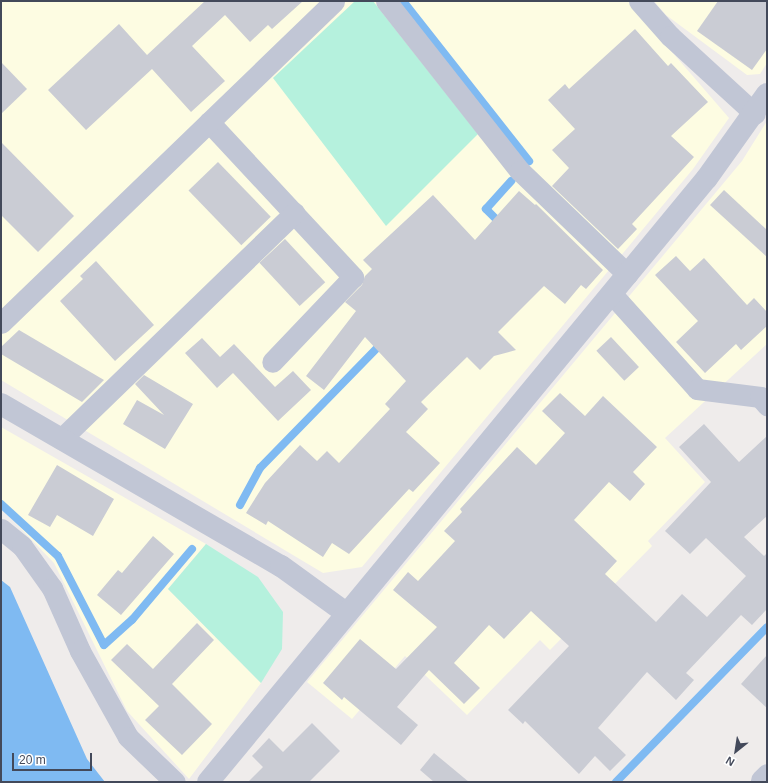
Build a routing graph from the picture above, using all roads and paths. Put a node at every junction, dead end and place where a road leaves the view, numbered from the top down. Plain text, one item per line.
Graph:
1 (334, 1) edge
2 (386, 1) edge
3 (639, 1) edge
4 (767, 94) edge
5 (755, 114) junction
6 (209, 122) junction
7 (294, 213) junction
8 (627, 274) junction
9 (611, 293) junction
10 (1, 323) edge
11 (272, 362) dead end
12 (1, 404) edge
13 (767, 405) edge
14 (61, 439) junction
15 (1, 529) edge
16 (346, 613) junction
17 (175, 782) edge
18 (208, 782) edge

1 - 6 street
2 - 8 street
3 - 5 street
4 - 5 street
5 - 8 street
6 - 7 street
6 - 10 street
7 - 11 street
7 - 14 street
8 - 9 street
9 - 13 street
9 - 16 street
12 - 14 street
14 - 16 street
15 - 17 street
16 - 18 street

